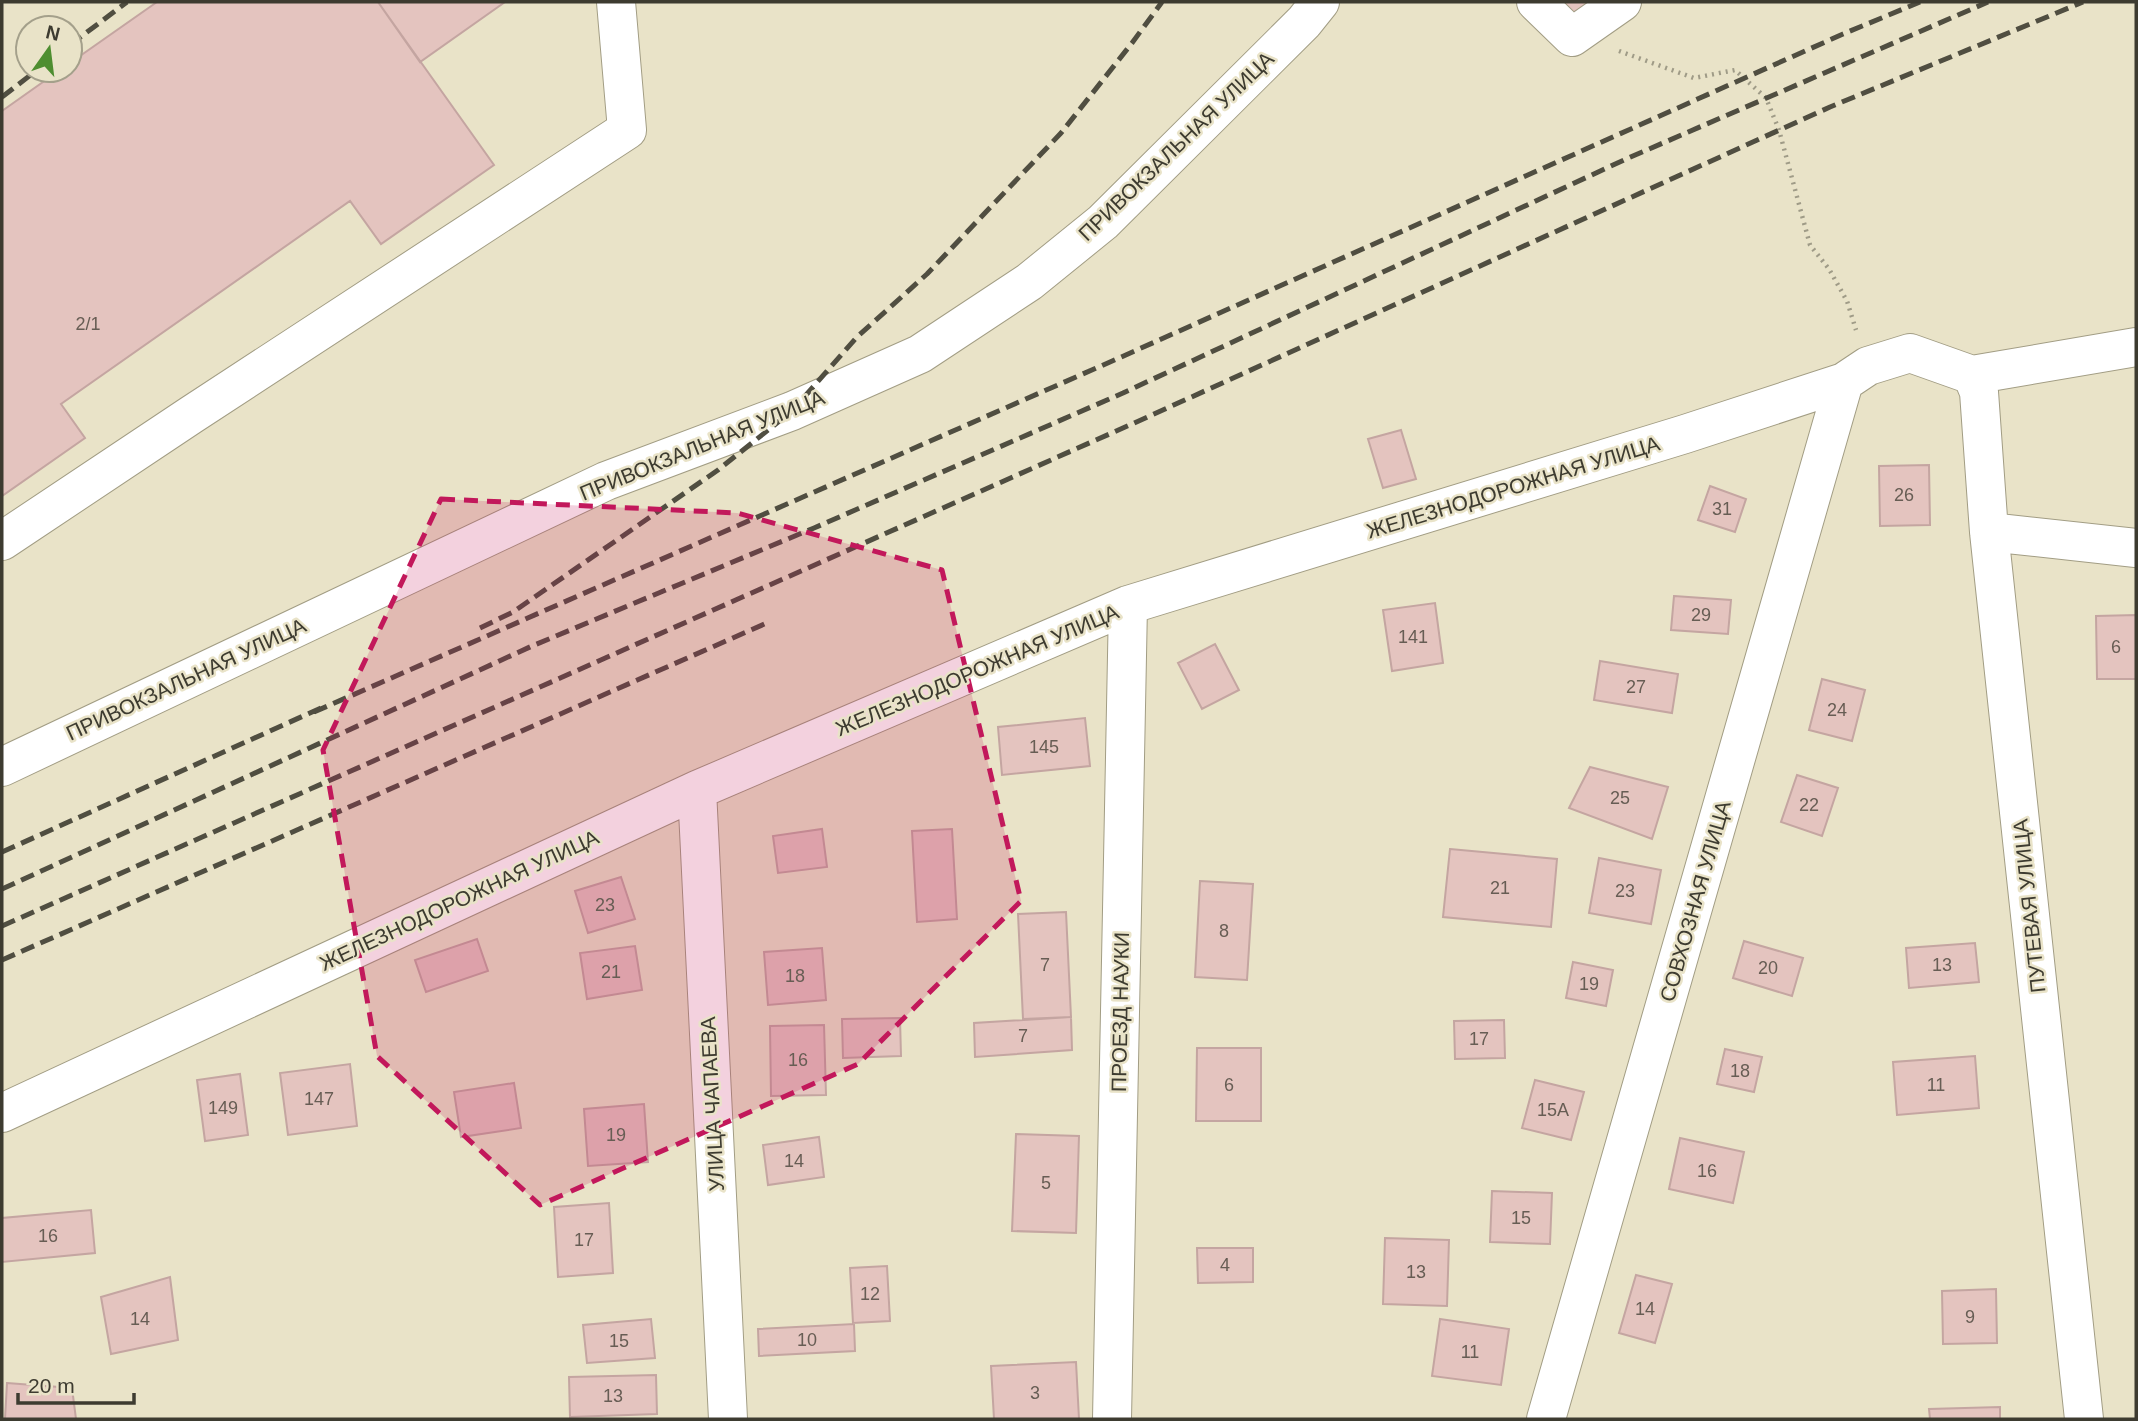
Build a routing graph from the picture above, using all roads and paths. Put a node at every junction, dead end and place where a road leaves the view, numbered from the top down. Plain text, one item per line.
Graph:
1 (616, 2) edge
2 (1320, 2) edge
3 (1536, 2) edge
4 (1622, 2) edge
5 (1572, 37) junction
6 (2136, 347) edge
7 (1856, 374) junction
8 (1975, 384) junction
9 (1990, 532) junction
10 (2, 541) edge
11 (2136, 548) edge
12 (1128, 606) junction
13 (2, 767) edge
14 (697, 790) junction
15 (2, 1113) edge
16 (728, 1419) edge
17 (1112, 1419) edge
18 (1546, 1419) edge
19 (2084, 1419) edge

1 - 10 street
2 - 13 street, ПРИВОКЗАЛЬНАЯ УЛИЦА
3 - 5 street
4 - 5 street
5 - 7 path
6 - 8 street
7 - 8 street, ЖЕЛЕЗНОДОРОЖНАЯ УЛИЦА
7 - 12 street, ЖЕЛЕЗНОДОРОЖНАЯ УЛИЦА
7 - 18 street, СОВХОЗНАЯ УЛИЦА
8 - 9 street, ПУТЕВАЯ УЛИЦА
9 - 11 street
9 - 19 street, ПУТЕВАЯ УЛИЦА
12 - 14 street, ЖЕЛЕЗНОДОРОЖНАЯ УЛИЦА
12 - 17 street, ПРОЕЗД НАУКИ
14 - 15 street, ЖЕЛЕЗНОДОРОЖНАЯ УЛИЦА
14 - 16 street, УЛИЦА ЧАПАЕВА

